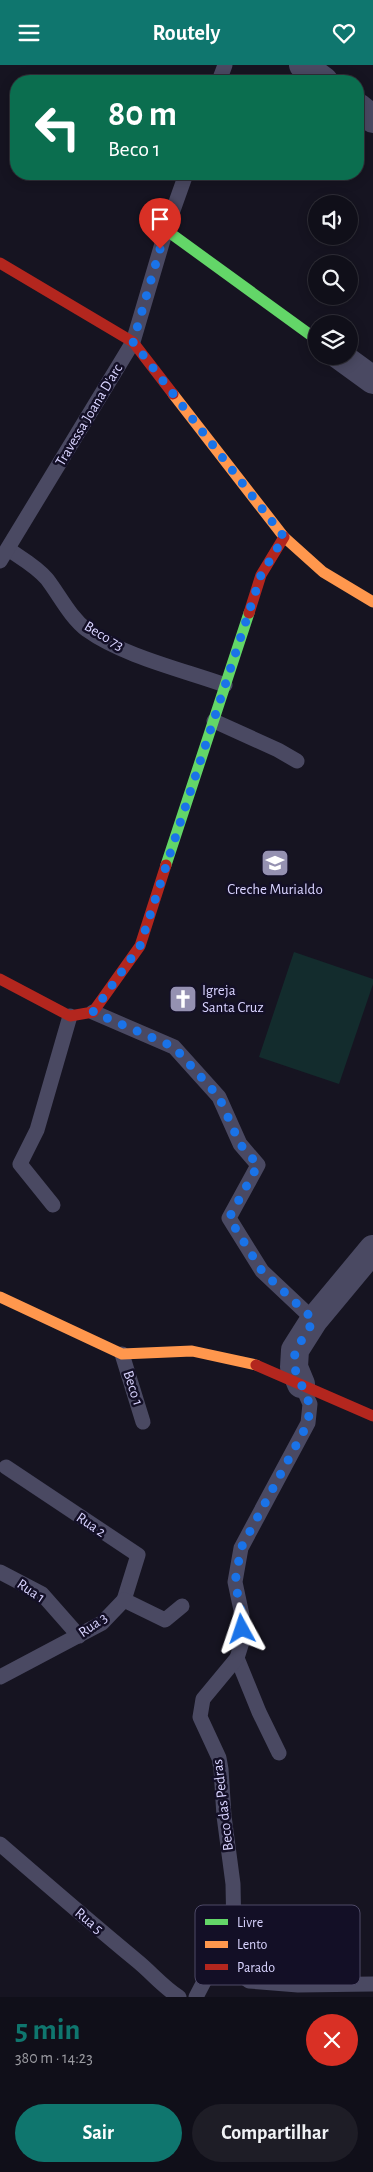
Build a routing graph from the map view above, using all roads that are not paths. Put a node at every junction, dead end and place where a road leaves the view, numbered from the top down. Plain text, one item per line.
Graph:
1 (303, 65) edge
2 (316, 75) edge
3 (184, 180) edge
4 (166, 230) junction
5 (0, 263) edge
6 (308, 333) edge
7 (133, 342) junction
8 (352, 365) edge
9 (373, 380) edge
10 (284, 537) junction
11 (4, 555) edge
12 (373, 602) edge
13 (225, 685) junction
14 (214, 721) junction
15 (296, 761) dead end
16 (0, 979) edge
17 (93, 1012) junction
18 (70, 1017) junction
19 (53, 1205) dead end
20 (373, 1249) edge
21 (0, 1297) edge
22 (314, 1320) junction
23 (122, 1354) junction
24 (301, 1384) junction
25 (373, 1416) edge
26 (144, 1422) dead end
27 (6, 1467) dead end
28 (0, 1572) edge
29 (124, 1600) junction
30 (182, 1606) dead end
31 (79, 1636) junction
32 (237, 1658) junction
33 (0, 1677) edge
34 (279, 1753) dead end
35 (0, 1843) edge
36 (233, 1905) edge
37 (360, 1984) edge
38 (373, 1984) edge
39 (203, 1985) edge
40 (180, 1997) edge
41 (196, 1997) edge

1 - 2 street
3 - 4 lane, Travessa Joana D'arc
4 - 6 street
4 - 7 lane, Travessa Joana D'arc
5 - 7 street
7 - 10 street
7 - 11 lane, Travessa Joana D'arc
8 - 9 street
10 - 12 street
10 - 13 street
11 - 13 lane, Beco 73
13 - 14 street
14 - 15 lane
14 - 17 street
16 - 18 street
17 - 18 street
17 - 22 lane
18 - 19 lane
20 - 22 street, Beco das Pedras
21 - 23 street
22 - 24 street, Beco das Pedras
23 - 24 street
23 - 26 lane, Beco 1
24 - 25 street
24 - 32 lane, Beco das Pedras
27 - 29 lane, Rua 2
28 - 31 lane, Rua 1
29 - 30 lane
29 - 31 lane, Rua 3
31 - 33 lane, Rua 3
32 - 34 lane
32 - 36 lane, Beco das Pedras
35 - 40 lane, Rua 5
37 - 38 lane
39 - 41 lane, Beco das Pedras

